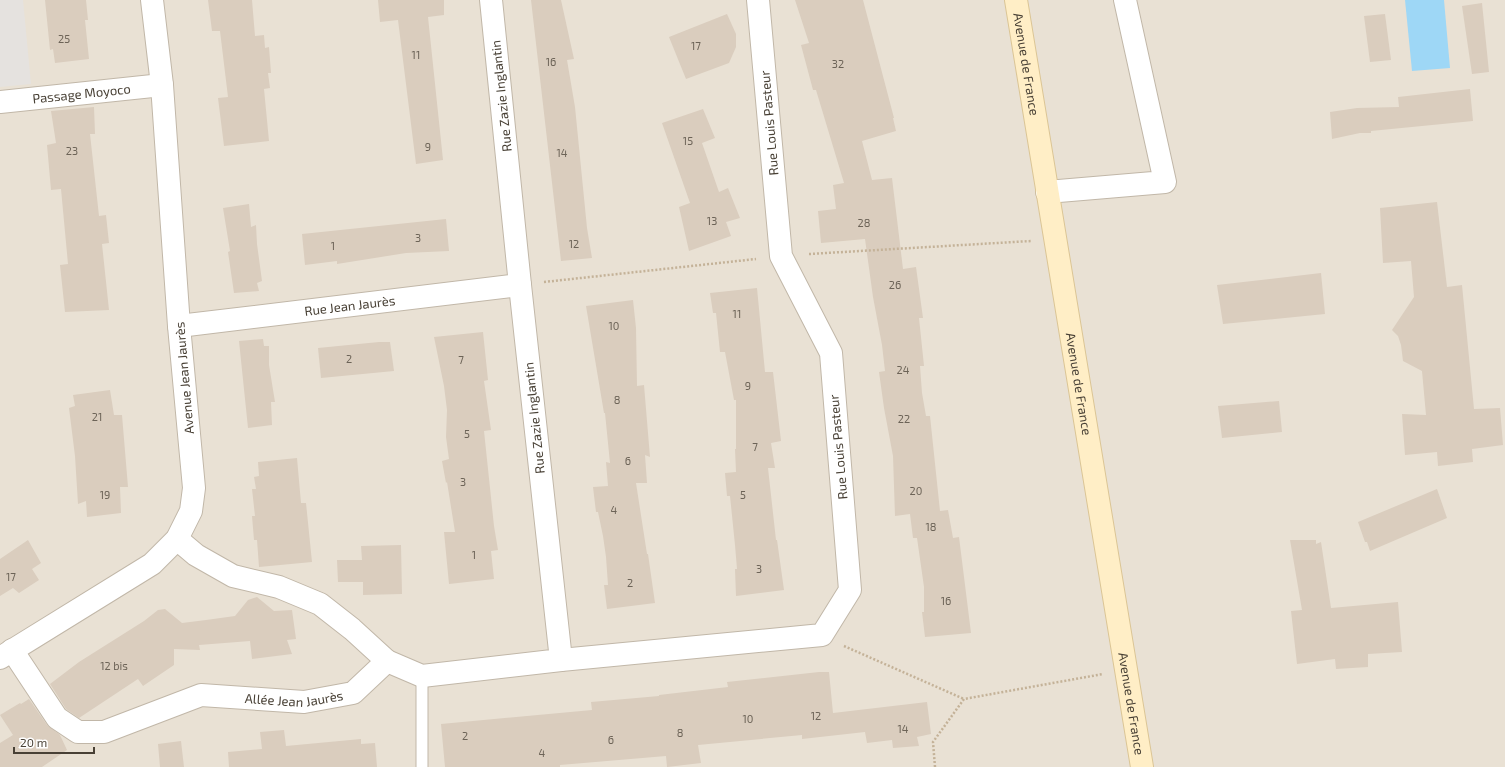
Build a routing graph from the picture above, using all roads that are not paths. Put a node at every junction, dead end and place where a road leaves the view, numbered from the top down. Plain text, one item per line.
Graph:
1 (152, 0) edge
2 (491, 0) edge
3 (758, 0) edge
4 (1016, 0) edge
5 (1126, 0) edge
6 (162, 85) junction
7 (0, 102) edge
8 (1047, 192) junction
9 (520, 285) junction
10 (179, 326) junction
11 (177, 539) junction
12 (6, 654) edge
13 (560, 660) junction
14 (387, 661) junction
15 (422, 676) junction
16 (422, 767) edge
17 (1142, 767) edge

1 - 6 street, Avenue Jean Jaurès
2 - 9 street, Rue Zazie Inglantin
3 - 13 street, Rue Louis Pasteur
4 - 8 main road, Avenue de France
5 - 8 street
6 - 7 street, Passage Moyoco
6 - 10 street, Avenue Jean Jaurès
8 - 17 main road, Avenue de France
9 - 10 street, Rue Jean Jaurès
9 - 13 street, Rue Zazie Inglantin
10 - 11 street, Avenue Jean Jaurès
11 - 12 street, Avenue Jean Jaurès
11 - 14 street
12 - 14 street, Allée Jean Jaurès
13 - 15 street
14 - 15 street
15 - 16 lane

